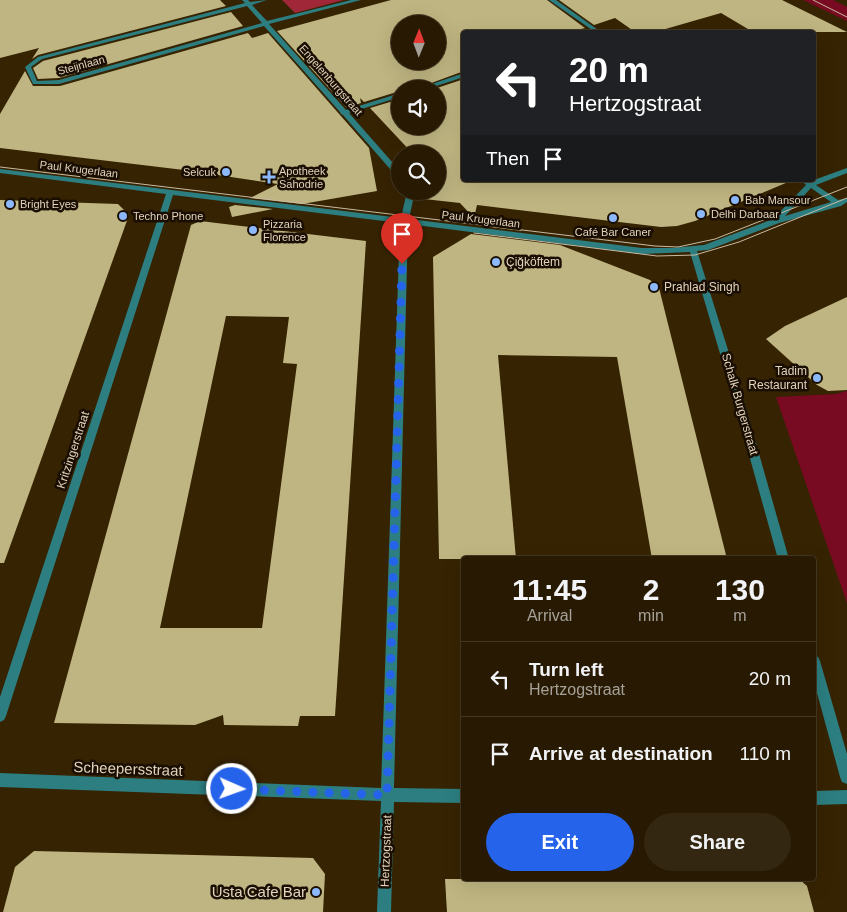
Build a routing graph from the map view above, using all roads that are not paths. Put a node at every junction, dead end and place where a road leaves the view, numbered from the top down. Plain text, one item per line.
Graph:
1 (264, 0) edge
2 (358, 0) edge
3 (552, 0) edge
4 (247, 2) edge
5 (267, 23) junction
6 (595, 30) edge
7 (461, 76) edge
8 (446, 81) edge
9 (391, 98) edge
10 (343, 113) junction
11 (391, 165) edge
12 (0, 170) edge
13 (847, 170) edge
14 (816, 180) edge
15 (808, 182) edge
16 (170, 192) junction
17 (409, 200) edge
18 (847, 200) edge
19 (838, 204) junction
20 (404, 221) junction
21 (776, 221) junction
22 (693, 250) junction
23 (783, 556) edge
24 (816, 668) edge
25 (0, 716) edge
26 (847, 777) edge
27 (0, 780) edge
28 (387, 795) junction
29 (461, 796) edge
30 (847, 797) edge
31 (816, 798) edge
32 (384, 912) edge

1 - 4 street, Steijnlaan
2 - 5 street, Steijnlaan
3 - 6 street
4 - 5 street, Engelenburgstraat
4 - 5 street, Steijnlaan
5 - 10 street, Engelenburgstraat
7 - 8 street
9 - 10 street
10 - 11 street, Engelenburgstraat
12 - 16 street, Paul Krugerlaan
13 - 14 street
15 - 19 street
15 - 21 street, Paul Krugerlaan
16 - 20 street, Paul Krugerlaan
16 - 25 street, Kritzingerstraat
17 - 20 street
18 - 19 street, Paul Krugerlaan
19 - 21 street, Paul Krugerlaan
20 - 22 street, Paul Krugerlaan
20 - 28 street, Hertzogstraat
21 - 22 street, Paul Krugerlaan
22 - 23 street, Schalk Burgerstraat
24 - 26 street
27 - 28 street, Scheepersstraat
28 - 29 street, Scheepersstraat
28 - 32 street, Hertzogstraat
30 - 31 street

